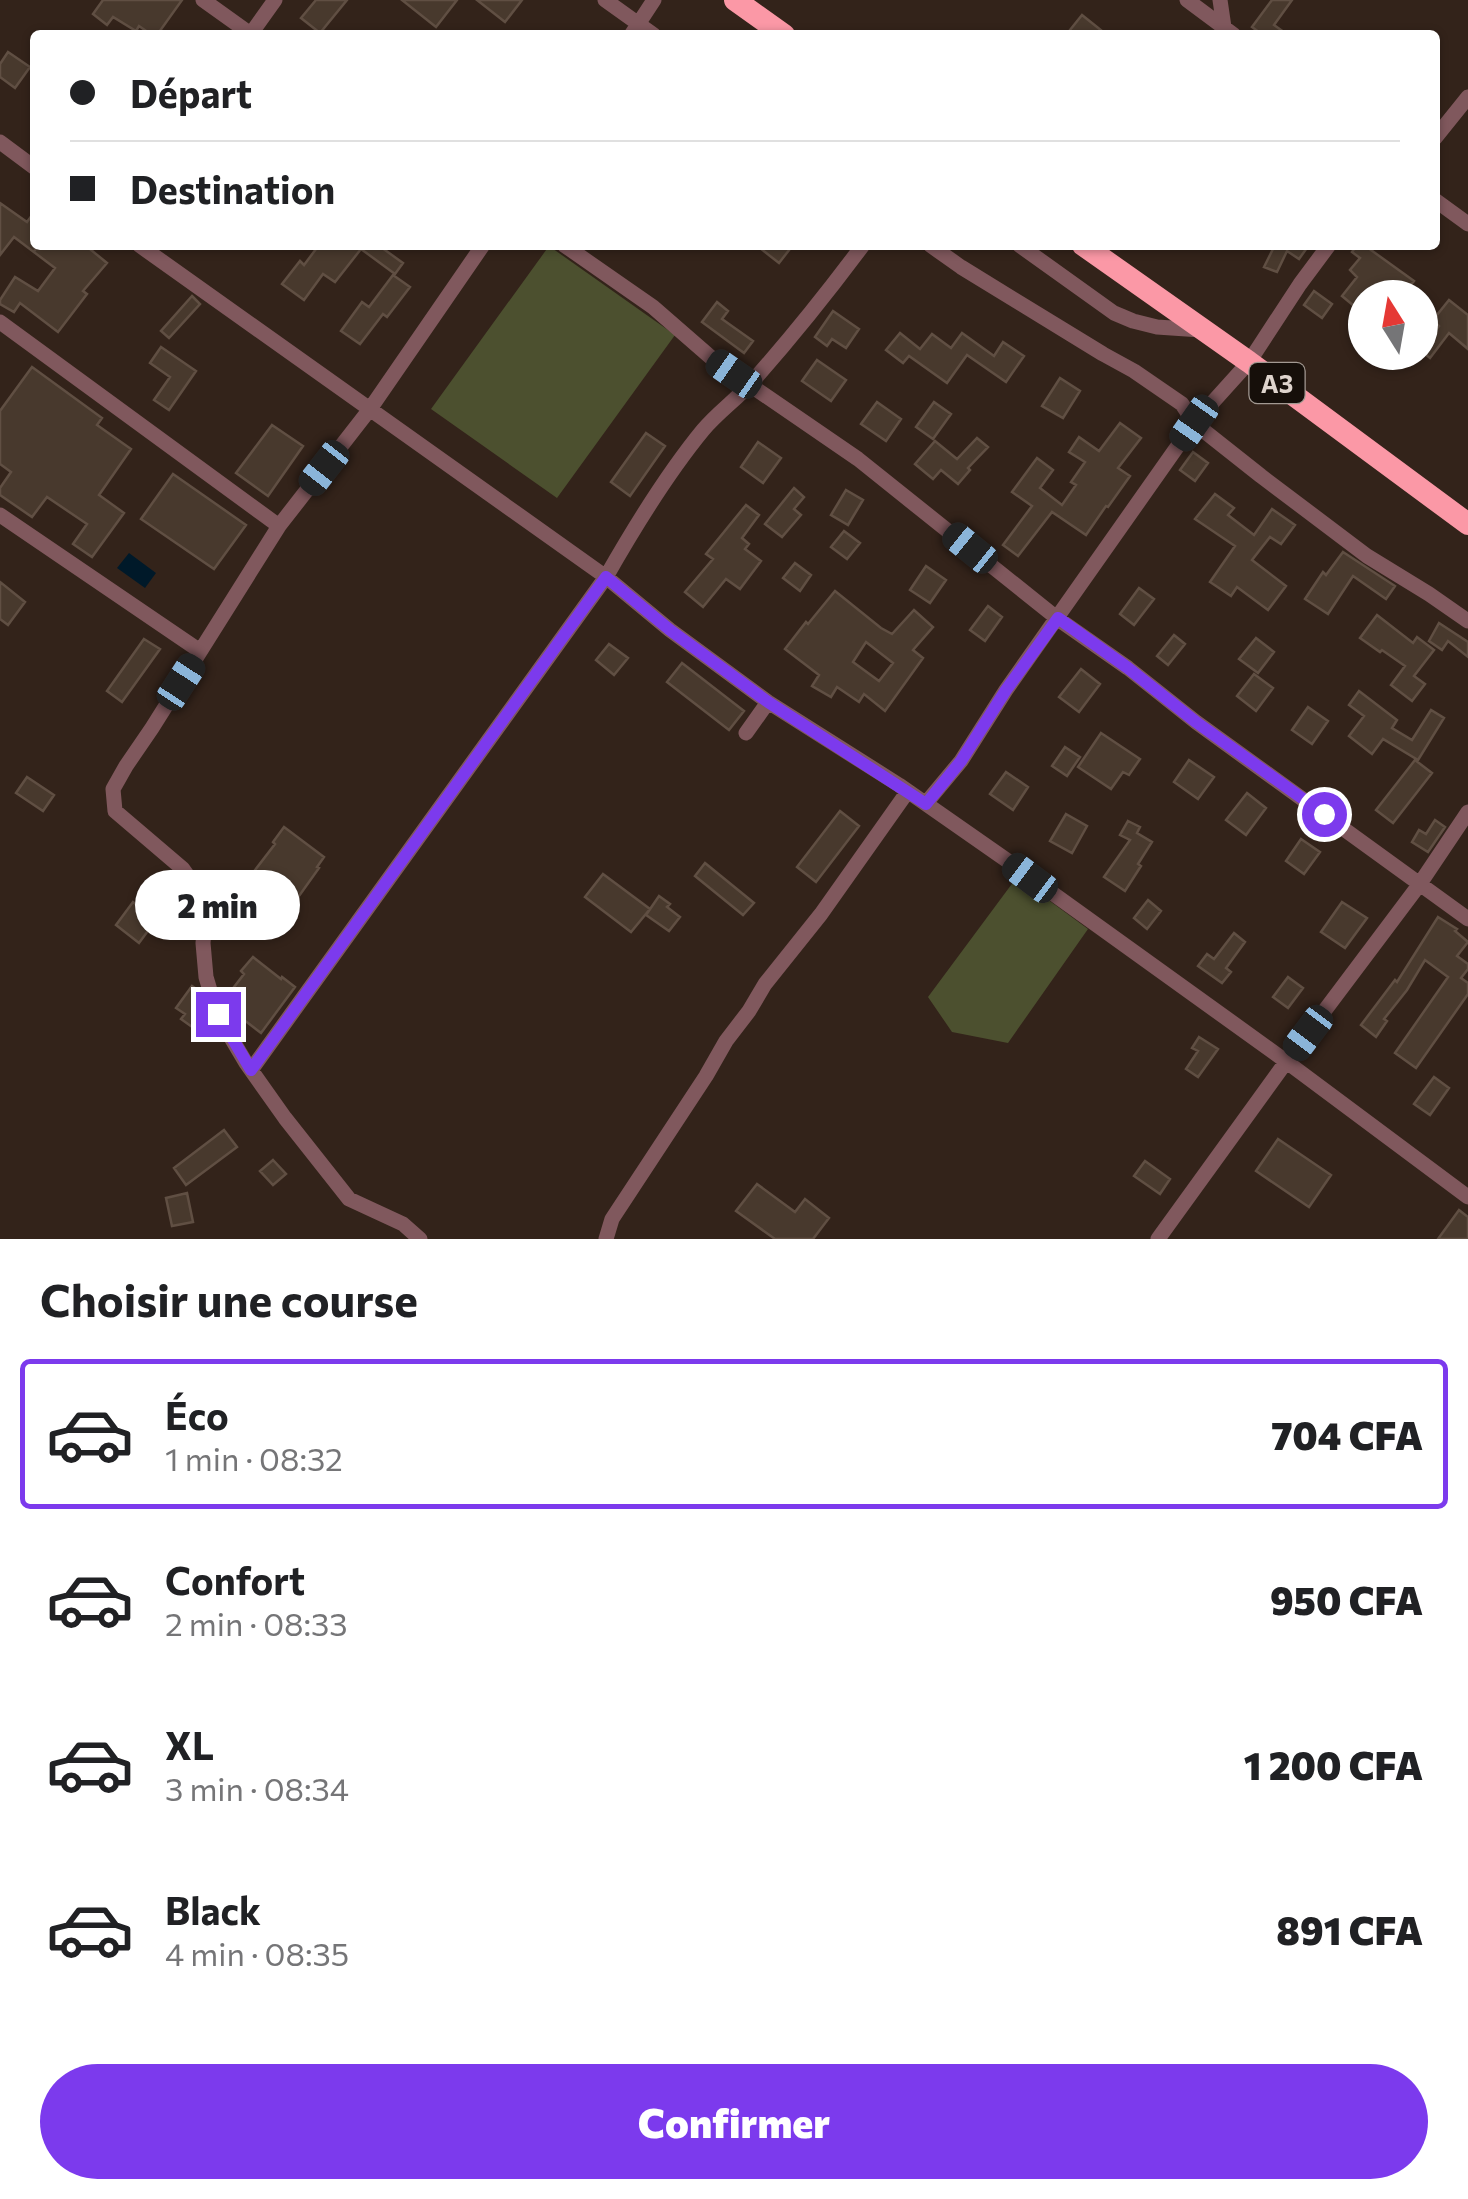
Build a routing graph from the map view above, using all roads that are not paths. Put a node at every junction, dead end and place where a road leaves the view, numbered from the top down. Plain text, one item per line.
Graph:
1 (203, 0) edge
2 (275, 0) edge
3 (605, 0) edge
4 (654, 0) edge
5 (735, 0) edge
6 (1187, 0) edge
7 (1220, 0) edge
8 (244, 30) edge
9 (254, 30) edge
10 (635, 30) edge
11 (777, 30) edge
12 (1228, 30) edge
13 (1229, 30) edge
14 (1468, 97) edge
15 (1440, 132) edge
16 (0, 142) edge
17 (30, 164) edge
18 (1440, 204) edge
19 (1468, 224) edge
20 (146, 250) edge
21 (480, 250) edge
22 (571, 250) edge
23 (859, 250) edge
24 (937, 250) edge
25 (1026, 250) edge
26 (1090, 250) edge
27 (1325, 250) edge
28 (0, 322) edge
29 (1203, 330) junction
30 (1249, 362) junction
31 (749, 385) junction
32 (370, 410) junction
33 (1194, 423) junction
34 (0, 514) edge
35 (1468, 524) edge
36 (279, 526) junction
37 (606, 577) junction
38 (1058, 618) junction
39 (1468, 622) edge
40 (200, 652) junction
41 (768, 702) junction
42 (746, 733) dead end
43 (908, 791) junction
44 (926, 804) junction
45 (1468, 812) edge
46 (1419, 885) junction
47 (1468, 920) edge
48 (1286, 1062) junction
49 (251, 1070) junction
50 (1468, 1197) edge
51 (420, 1239) edge
52 (606, 1239) edge
53 (1158, 1239) edge

1 - 8 street
2 - 9 street
3 - 10 street
4 - 10 street
5 - 11 highway
6 - 12 street
7 - 13 street
14 - 15 street
16 - 17 street
18 - 19 street
20 - 32 street
21 - 32 street
22 - 31 street
23 - 31 street
24 - 33 street
25 - 29 street
26 - 29 highway, A3
27 - 30 street
28 - 36 street
29 - 30 highway, A3
30 - 33 street
30 - 35 highway, A3
31 - 37 street
31 - 38 street
32 - 36 street
32 - 37 street
33 - 38 street
33 - 39 street
34 - 40 street
36 - 40 street
37 - 41 street
37 - 49 street
38 - 44 street
38 - 46 street
40 - 49 street
41 - 42 street
41 - 43 street
43 - 44 street
43 - 52 street
44 - 48 street
45 - 46 street
46 - 47 street
46 - 48 street
48 - 50 street
48 - 53 street
49 - 51 street

